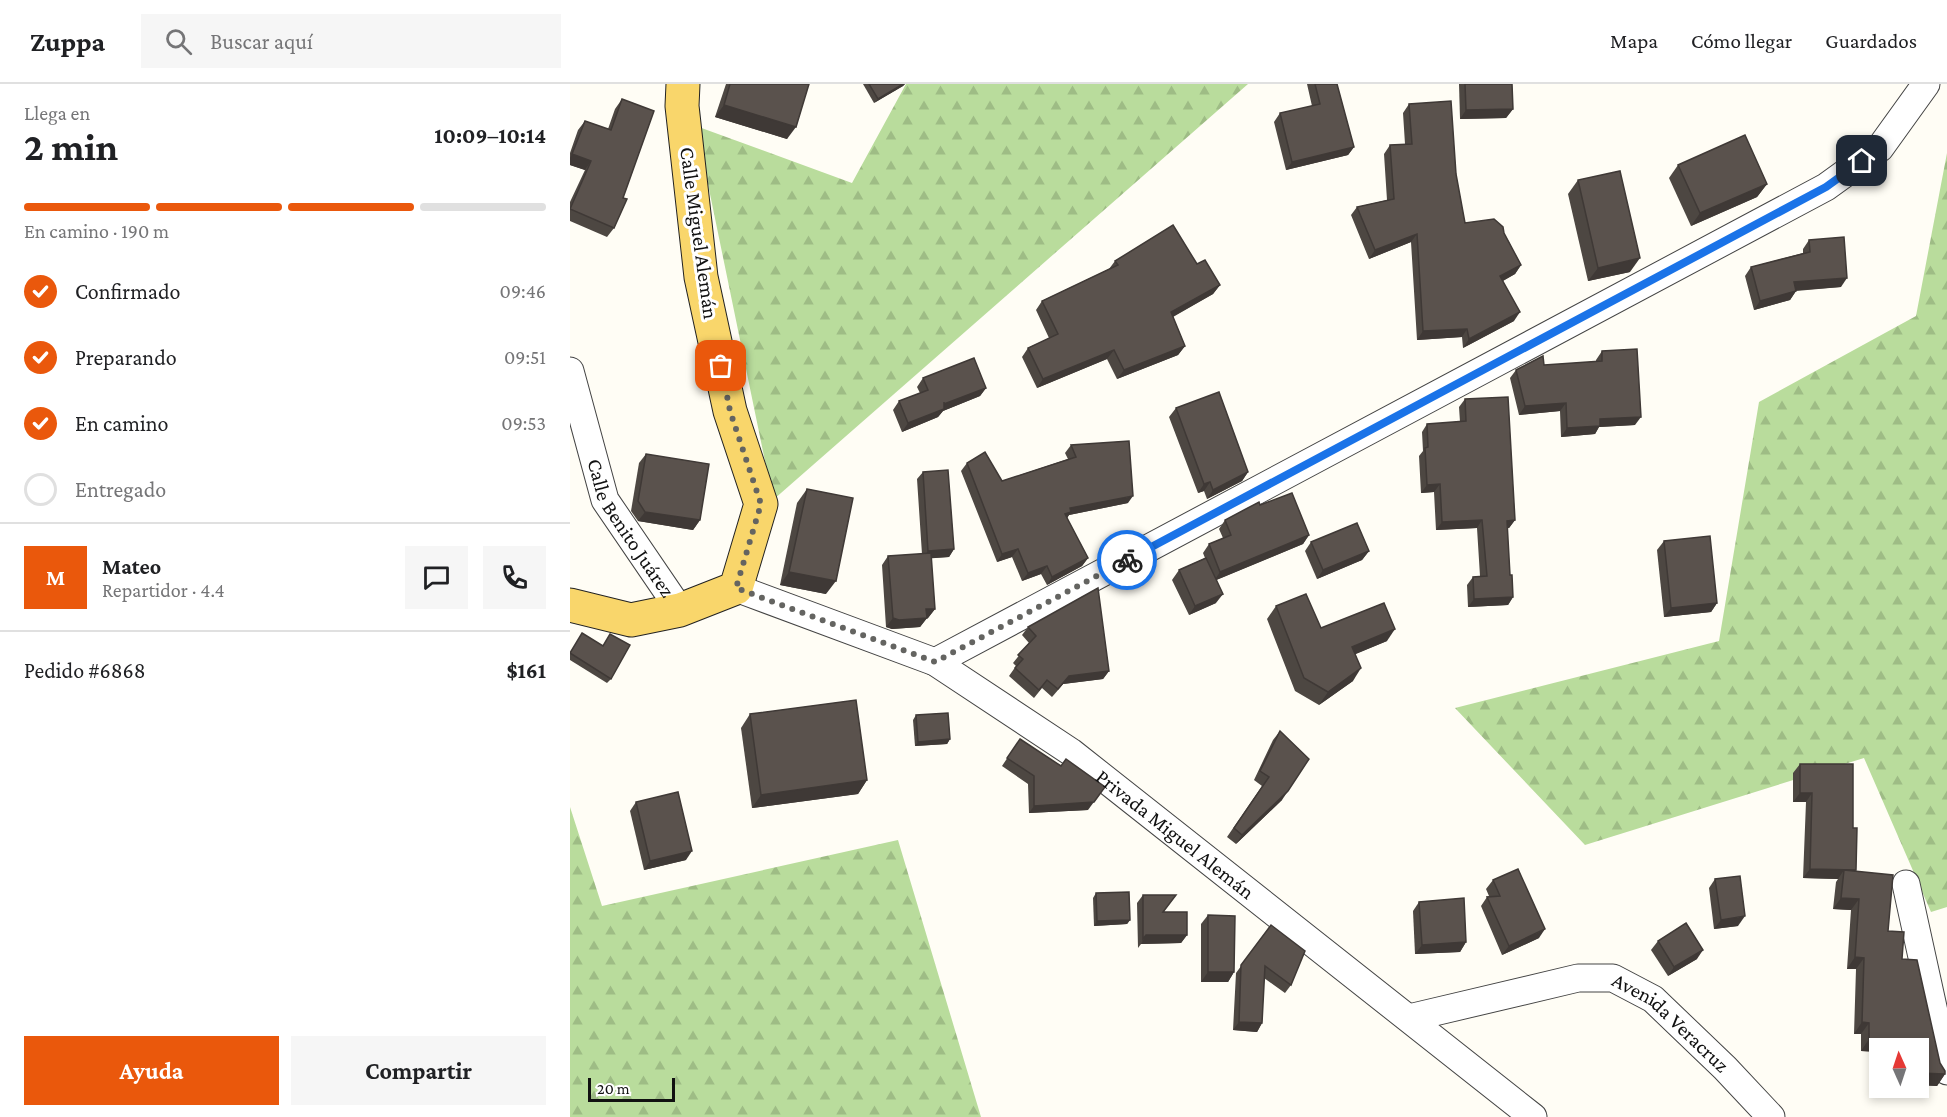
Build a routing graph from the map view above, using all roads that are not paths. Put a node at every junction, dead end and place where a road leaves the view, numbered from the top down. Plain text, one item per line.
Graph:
1 (683, 84) edge
2 (1926, 84) edge
3 (570, 371) edge
4 (736, 588) junction
5 (570, 605) edge
6 (680, 610) junction
7 (935, 662) junction
8 (1906, 885) dead end
9 (1409, 1018) junction
10 (1947, 1071) edge
11 (1533, 1117) edge
12 (1771, 1117) edge

1 - 4 main road, Calle Miguel Alemán
2 - 7 street
3 - 6 street, Calle Benito Juárez
4 - 6 main road
4 - 7 street, Privada Miguel Alemán
5 - 6 main road
7 - 9 street, Privada Miguel Alemán
8 - 10 street
9 - 11 street, Privada Miguel Alemán
9 - 12 street, Avenida Veracruz

